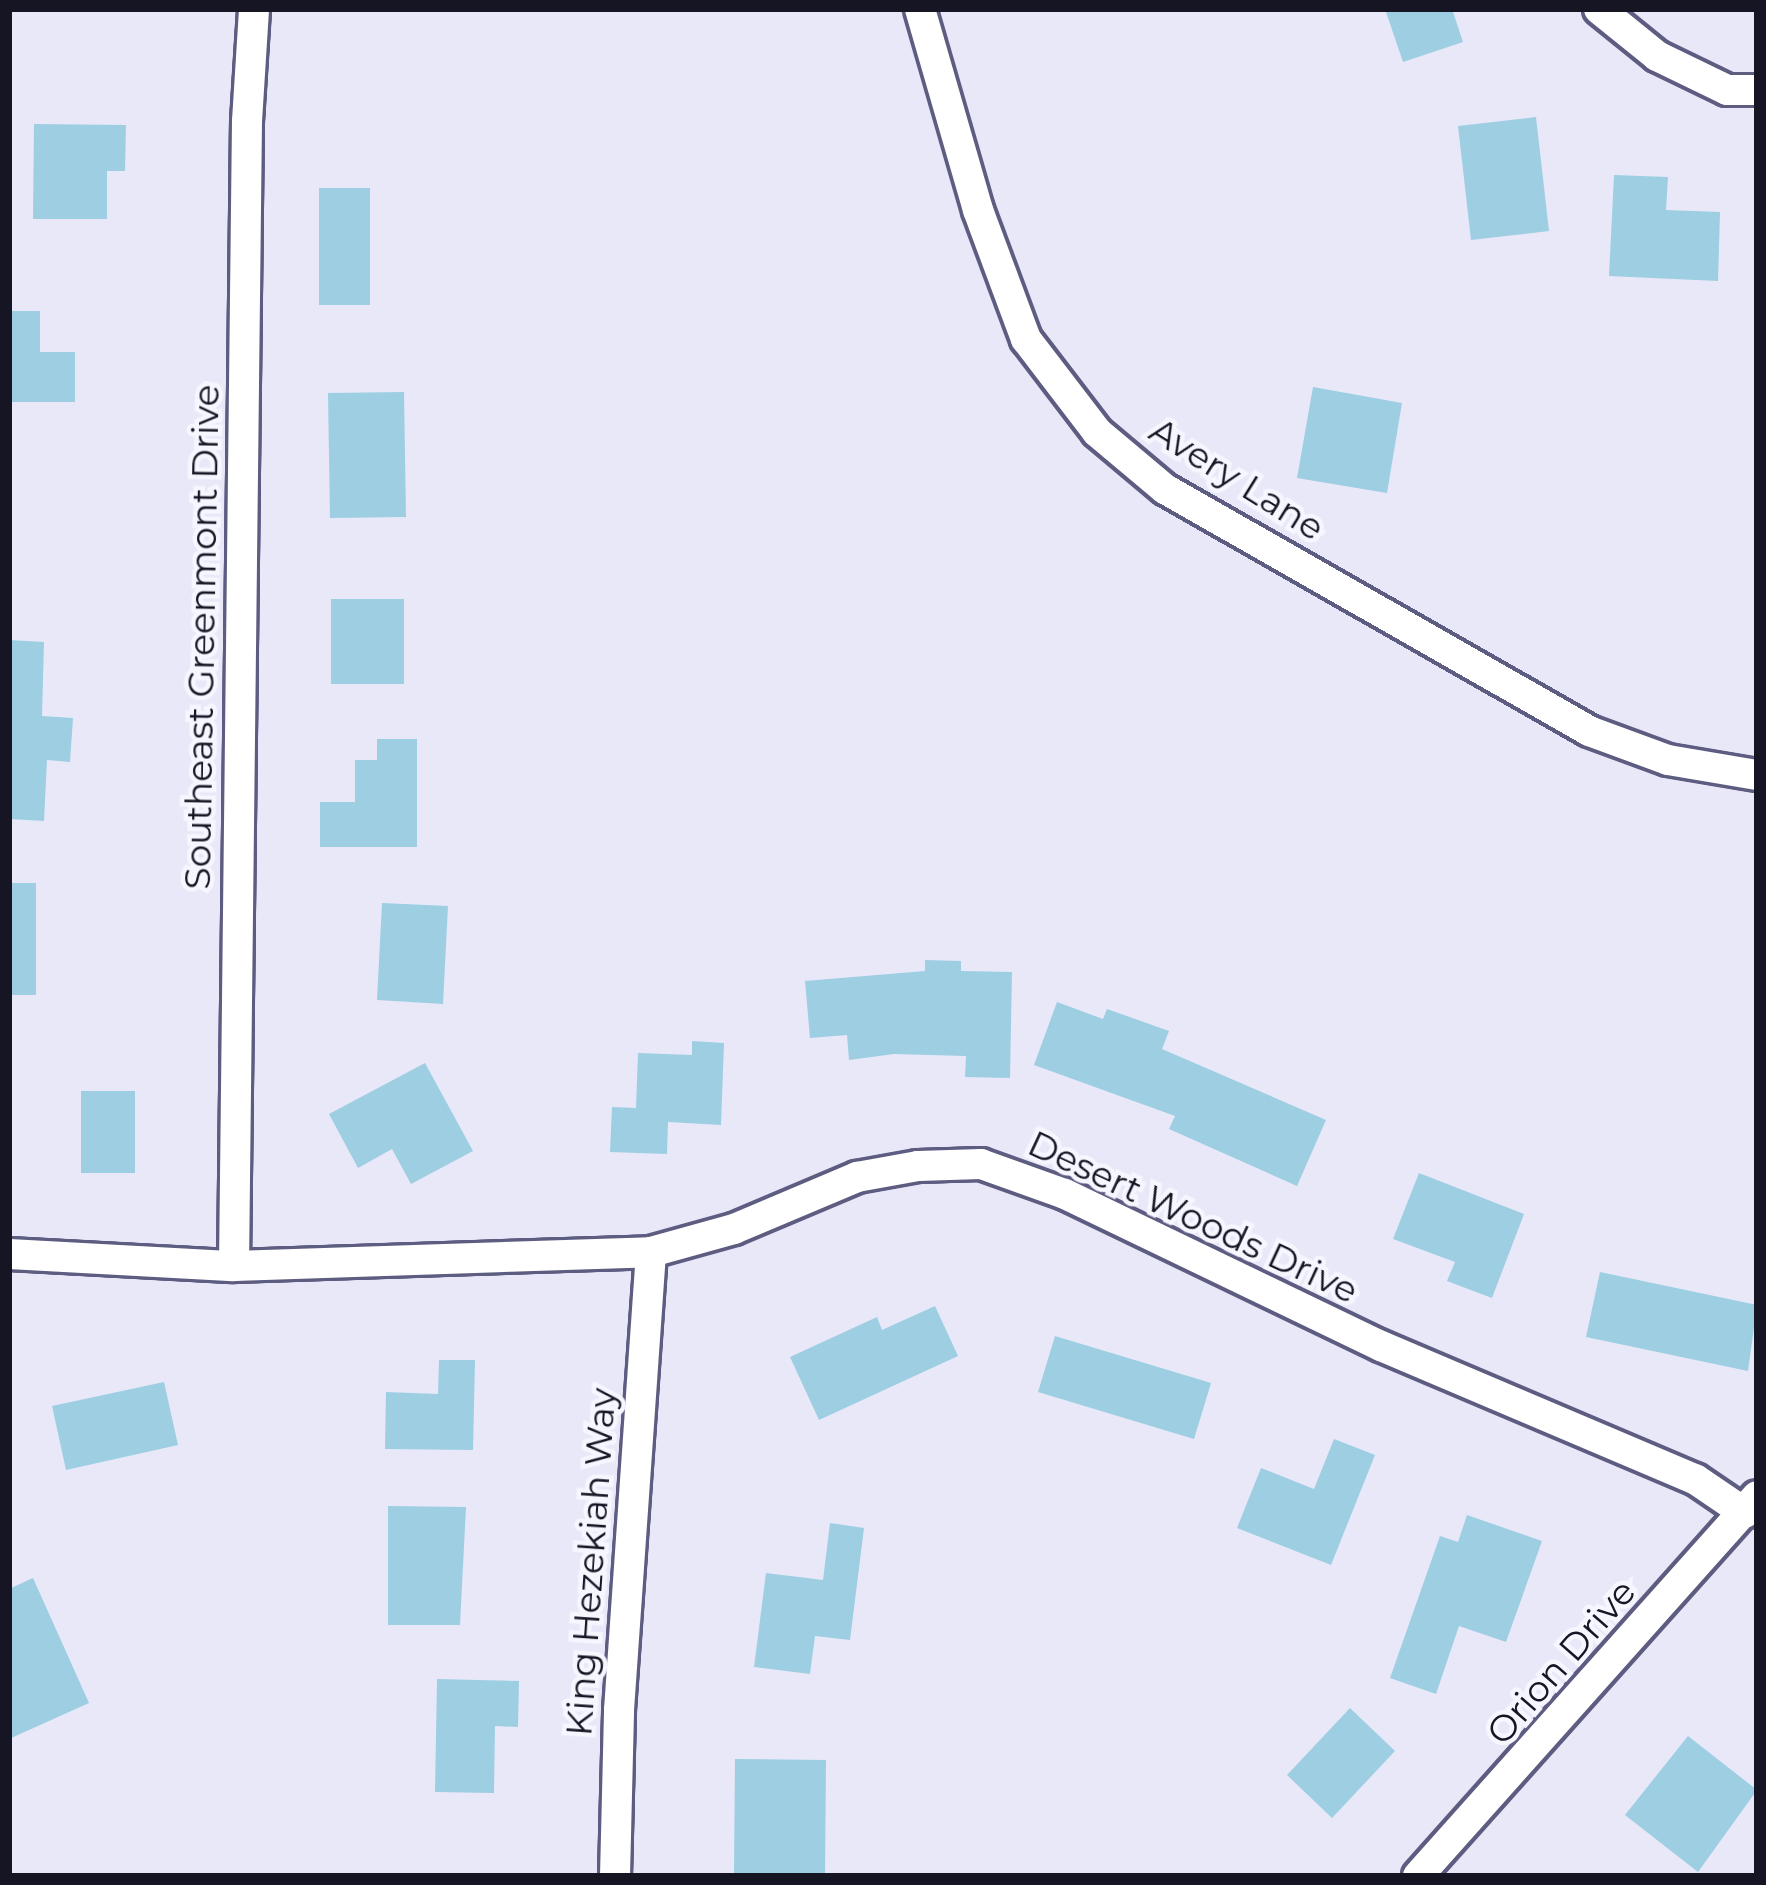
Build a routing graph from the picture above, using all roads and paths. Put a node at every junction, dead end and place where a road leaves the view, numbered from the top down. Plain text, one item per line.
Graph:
1 (254, 9) edge
2 (920, 9) edge
3 (1599, 9) edge
4 (1757, 90) edge
5 (1757, 775) edge
6 (651, 1252) junction
7 (9, 1254) edge
8 (234, 1267) junction
9 (1751, 1504) edge
10 (615, 1876) edge
11 (1418, 1876) edge

1 - 8 street, Southeast Greenmont Drive
2 - 5 street, Avery Lane
3 - 4 street
6 - 8 street, Desert Woods Drive
6 - 9 street, Desert Woods Drive
6 - 10 street, King Hezekiah Way
7 - 8 street, Desert Woods Drive
9 - 11 street, Orion Drive

